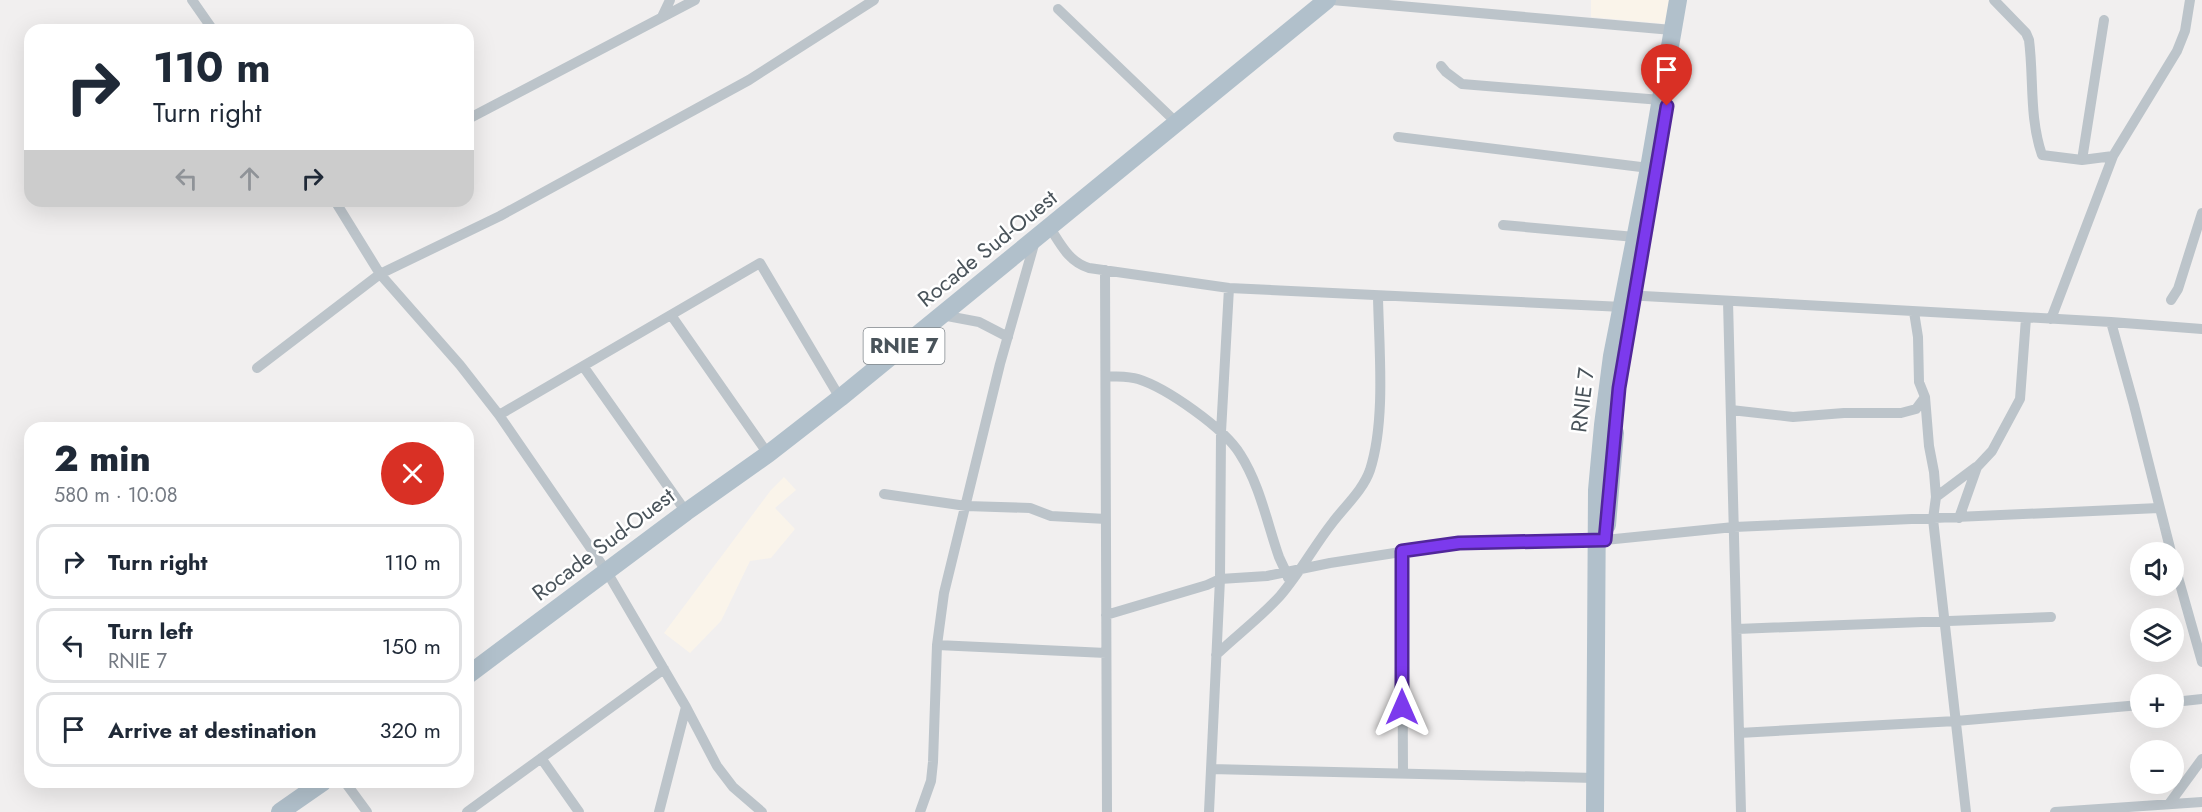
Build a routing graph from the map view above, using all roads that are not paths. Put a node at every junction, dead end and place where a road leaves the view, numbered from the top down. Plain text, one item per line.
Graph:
1 (192, 0) edge
2 (670, 0) edge
3 (695, 0) edge
4 (874, 0) edge
5 (1327, 0) edge
6 (1332, 0) edge
7 (1678, 0) edge
8 (1688, 0) edge
9 (1994, 0) edge
10 (2190, 0) edge
11 (1058, 9) dead end
12 (662, 18) junction
13 (2104, 20) dead end
14 (209, 24) edge
15 (1672, 30) junction
16 (1441, 66) dead end
17 (1661, 100) junction
18 (474, 116) edge
19 (1178, 124) junction
20 (1398, 137) dead end
21 (2113, 156) junction
22 (2082, 160) junction
23 (1649, 168) junction
24 (339, 207) edge
25 (2202, 213) edge
26 (1503, 225) dead end
27 (1043, 233) junction
28 (1635, 237) junction
29 (1105, 270) junction
30 (380, 274) junction
31 (1229, 288) junction
32 (1378, 297) junction
33 (1627, 299) junction
34 (2171, 300) dead end
35 (1728, 301) junction
36 (1914, 312) junction
37 (671, 315) junction
38 (942, 315) junction
39 (2026, 318) junction
40 (2050, 319) junction
41 (2111, 322) junction
42 (2202, 329) edge
43 (1008, 338) junction
44 (582, 366) junction
45 (257, 368) dead end
46 (1106, 376) junction
47 (1925, 397) junction
48 (840, 399) junction
49 (1731, 410) junction
50 (499, 415) junction
51 (1221, 432) junction
52 (768, 454) junction
53 (1977, 467) junction
54 (885, 494) dead end
55 (1936, 497) junction
56 (966, 506) junction
57 (2159, 508) junction
58 (686, 512) junction
59 (1959, 518) junction
60 (1106, 519) junction
61 (1933, 519) junction
62 (1734, 527) junction
63 (1601, 540) junction
64 (2168, 542) edge
65 (1402, 551) junction
66 (1302, 569) junction
67 (607, 572) junction
68 (1288, 578) junction
69 (1220, 579) junction
70 (2183, 596) edge
71 (1106, 615) junction
72 (2051, 617) dead end
73 (1944, 621) junction
74 (1737, 629) junction
75 (937, 645) junction
76 (1106, 653) junction
77 (1216, 655) junction
78 (2202, 662) edge
79 (664, 669) junction
80 (474, 671) edge
81 (2202, 699) edge
82 (2184, 701) edge
83 (2130, 706) edge
84 (686, 707) junction
85 (1956, 721) junction
86 (1739, 733) junction
87 (541, 758) junction
88 (2202, 759) edge
89 (1210, 769) junction
90 (1402, 773) junction
91 (1595, 778) junction
92 (314, 788) edge
93 (349, 788) edge
94 (2202, 802) edge
95 (2169, 804) junction
96 (472, 810) edge
97 (280, 812) edge
98 (367, 812) edge
99 (579, 812) edge
100 (659, 812) edge
101 (762, 812) edge
102 (920, 812) edge
103 (1107, 812) edge
104 (1209, 812) edge
105 (1595, 812) edge
106 (1605, 812) edge
107 (1741, 812) edge
108 (1966, 812) edge
109 (2055, 812) edge

1 - 14 street
2 - 12 street
3 - 12 street
4 - 30 street
5 - 19 main road, Rocade Sud-Ouest / RNIE 7
6 - 15 street
7 - 15 main road, RNIE 7 / RNIE 7
8 - 33 main road, RNIE 7 / RNIE 7
9 - 22 street
10 - 21 street
11 - 19 street
12 - 18 street
13 - 22 street
15 - 17 main road, RNIE 7 / RNIE 7
16 - 17 street
17 - 23 main road, RNIE 7 / RNIE 7
19 - 27 main road, Rocade Sud-Ouest / RNIE 7
20 - 23 street
21 - 22 street
21 - 40 street
23 - 28 main road, RNIE 7 / RNIE 7
24 - 30 street
25 - 34 street
26 - 28 street
27 - 29 street
27 - 38 main road, Rocade Sud-Ouest / RNIE 7
27 - 43 street
28 - 33 main road, RNIE 7 / RNIE 7
29 - 31 street
29 - 46 street
30 - 45 street
30 - 50 street
31 - 32 street
31 - 51 street
32 - 33 street
32 - 66 street
33 - 35 street
33 - 63 main road, RNIE 7 / RNIE 7
35 - 36 street
35 - 49 street
36 - 39 street
36 - 47 street
37 - 44 street
37 - 48 street
37 - 52 street
38 - 43 street
38 - 48 main road, Rocade Sud-Ouest / RNIE 7
39 - 40 street
39 - 53 street
40 - 41 street
41 - 42 street
41 - 57 street
43 - 56 street
44 - 50 street
44 - 58 street
46 - 51 street
46 - 60 street
47 - 49 street
47 - 55 street
48 - 52 main road, Rocade Sud-Ouest / RNIE 7
49 - 62 street
50 - 67 street
51 - 68 street
51 - 69 street
52 - 58 main road, Rocade Sud-Ouest / RNIE 7
53 - 55 street
53 - 59 street
54 - 56 street
55 - 61 street
56 - 60 street
56 - 75 street
57 - 59 street
57 - 64 street
58 - 67 main road, Rocade Sud-Ouest / RNIE 7
59 - 61 street
60 - 71 street
61 - 62 street
61 - 73 street
62 - 63 street
62 - 74 street
63 - 65 street
63 - 91 main road, RNIE 7 / RNIE 7
63 - 106 main road, RNIE 7 / RNIE 7
65 - 66 street
65 - 90 street
66 - 68 street
67 - 79 street
67 - 80 main road, Rocade Sud-Ouest / RNIE 7
68 - 69 street
68 - 77 street
69 - 71 street
69 - 77 street
70 - 78 street
71 - 76 street
72 - 73 street
73 - 74 street
73 - 85 street
74 - 86 street
75 - 76 street
75 - 102 street
76 - 103 street
77 - 89 street
79 - 84 street
79 - 87 street
81 - 82 street
83 - 85 street
84 - 100 street
84 - 101 street
85 - 86 street
85 - 108 street
86 - 107 street
87 - 96 street
87 - 99 street
88 - 95 street
89 - 90 street
89 - 104 street
90 - 91 street
91 - 105 main road, RNIE 7 / RNIE 7
92 - 97 main road
93 - 98 street
94 - 95 street
95 - 109 street

